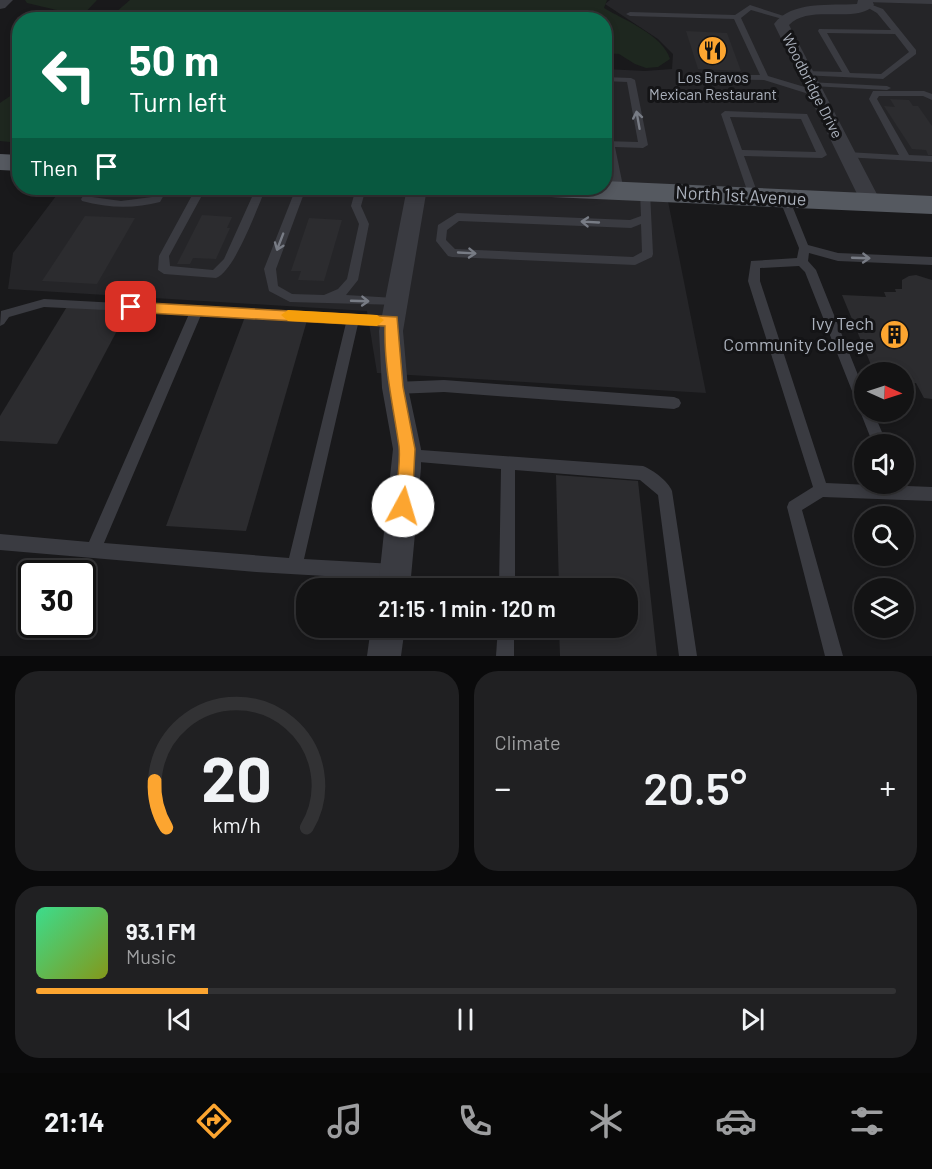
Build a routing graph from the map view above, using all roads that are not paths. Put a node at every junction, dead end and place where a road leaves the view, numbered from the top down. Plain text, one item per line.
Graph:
1 (6, 0) edge
2 (759, 0) edge
3 (904, 1) edge
4 (866, 2) edge
5 (932, 2) edge
6 (0, 5) edge
7 (750, 7) junction
8 (630, 14) dead end
9 (737, 17) junction
10 (786, 18) junction
11 (897, 32) junction
12 (847, 75) junction
13 (703, 77) dead end
14 (765, 78) junction
15 (612, 79) edge
16 (810, 83) junction
17 (932, 90) edge
18 (932, 97) edge
19 (752, 115) junction
20 (767, 115) junction
21 (787, 116) junction
22 (757, 127) dead end
23 (772, 128) dead end
24 (793, 129) dead end
25 (612, 145) edge
26 (739, 153) junction
27 (612, 154) edge
28 (847, 155) junction
29 (906, 158) junction
30 (932, 159) edge
31 (89, 195) edge
32 (159, 195) edge
33 (197, 195) edge
34 (258, 195) edge
35 (298, 195) edge
36 (358, 195) edge
37 (416, 195) edge
38 (601, 195) edge
39 (754, 197) junction
40 (784, 198) junction
41 (637, 200) junction
42 (871, 202) junction
43 (932, 205) edge
44 (804, 248) junction
45 (932, 261) edge
46 (802, 262) junction
47 (325, 299) junction
48 (197, 310) junction
49 (394, 312) junction
50 (353, 319) junction
51 (0, 321) edge
52 (854, 381) edge
53 (395, 387) junction
54 (674, 403) dead end
55 (407, 455) junction
56 (508, 463) junction
57 (854, 489) edge
58 (821, 490) junction
59 (914, 491) edge
60 (932, 494) edge
61 (0, 542) edge
62 (93, 550) junction
63 (295, 566) junction
64 (381, 578) edge
65 (395, 578) edge
66 (507, 578) edge
67 (386, 638) edge
68 (506, 638) edge
69 (384, 656) edge
70 (506, 656) edge
71 (688, 656) edge
72 (834, 656) edge

1 - 6 street
2 - 7 lane
3 - 4 lane
3 - 5 lane
4 - 10 street, Woodbridge Drive
4 - 11 lane
7 - 9 lane
7 - 10 lane
8 - 9 lane
9 - 14 lane
10 - 16 street, Woodbridge Drive
11 - 12 lane
11 - 12 lane
12 - 16 lane
13 - 14 lane
14 - 16 lane
25 -> 15 lane
16 - 17 lane
16 - 28 street, Woodbridge Drive
18 - 29 lane
19 - 20 lane
19 - 22 lane
19 - 26 lane
20 - 21 lane
20 - 23 lane
21 - 24 lane
21 - 26 lane
26 - 39 lane
27 - 41 lane
28 - 29 lane
28 - 42 street, Woodbridge Drive
29 - 30 lane
31 - 32 lane
33 - 34 lane
35 -> 47 lane
36 - 47 lane
37 - 49 street
38 - 41 main road, North 1st Avenue
39 - 40 main road, North 1st Avenue
39 - 41 main road, North 1st Avenue
40 - 42 main road, North 1st Avenue
40 - 44 lane
41 -> 41 lane
42 - 43 main road, North 1st Avenue
44 -> 45 lane
44 - 46 lane
46 - 52 lane
46 - 58 lane
47 -> 49 lane
48 - 50 lane
48 - 51 lane
48 - 62 lane
49 - 50 lane
49 - 53 street
50 - 63 lane
53 - 54 lane
53 - 55 street
55 - 56 lane
55 - 65 street
56 - 66 lane
56 - 71 lane
57 - 58 lane
58 - 72 lane
59 - 60 lane
61 - 62 lane
62 - 63 lane
63 - 64 lane
67 - 69 street
68 - 70 lane

